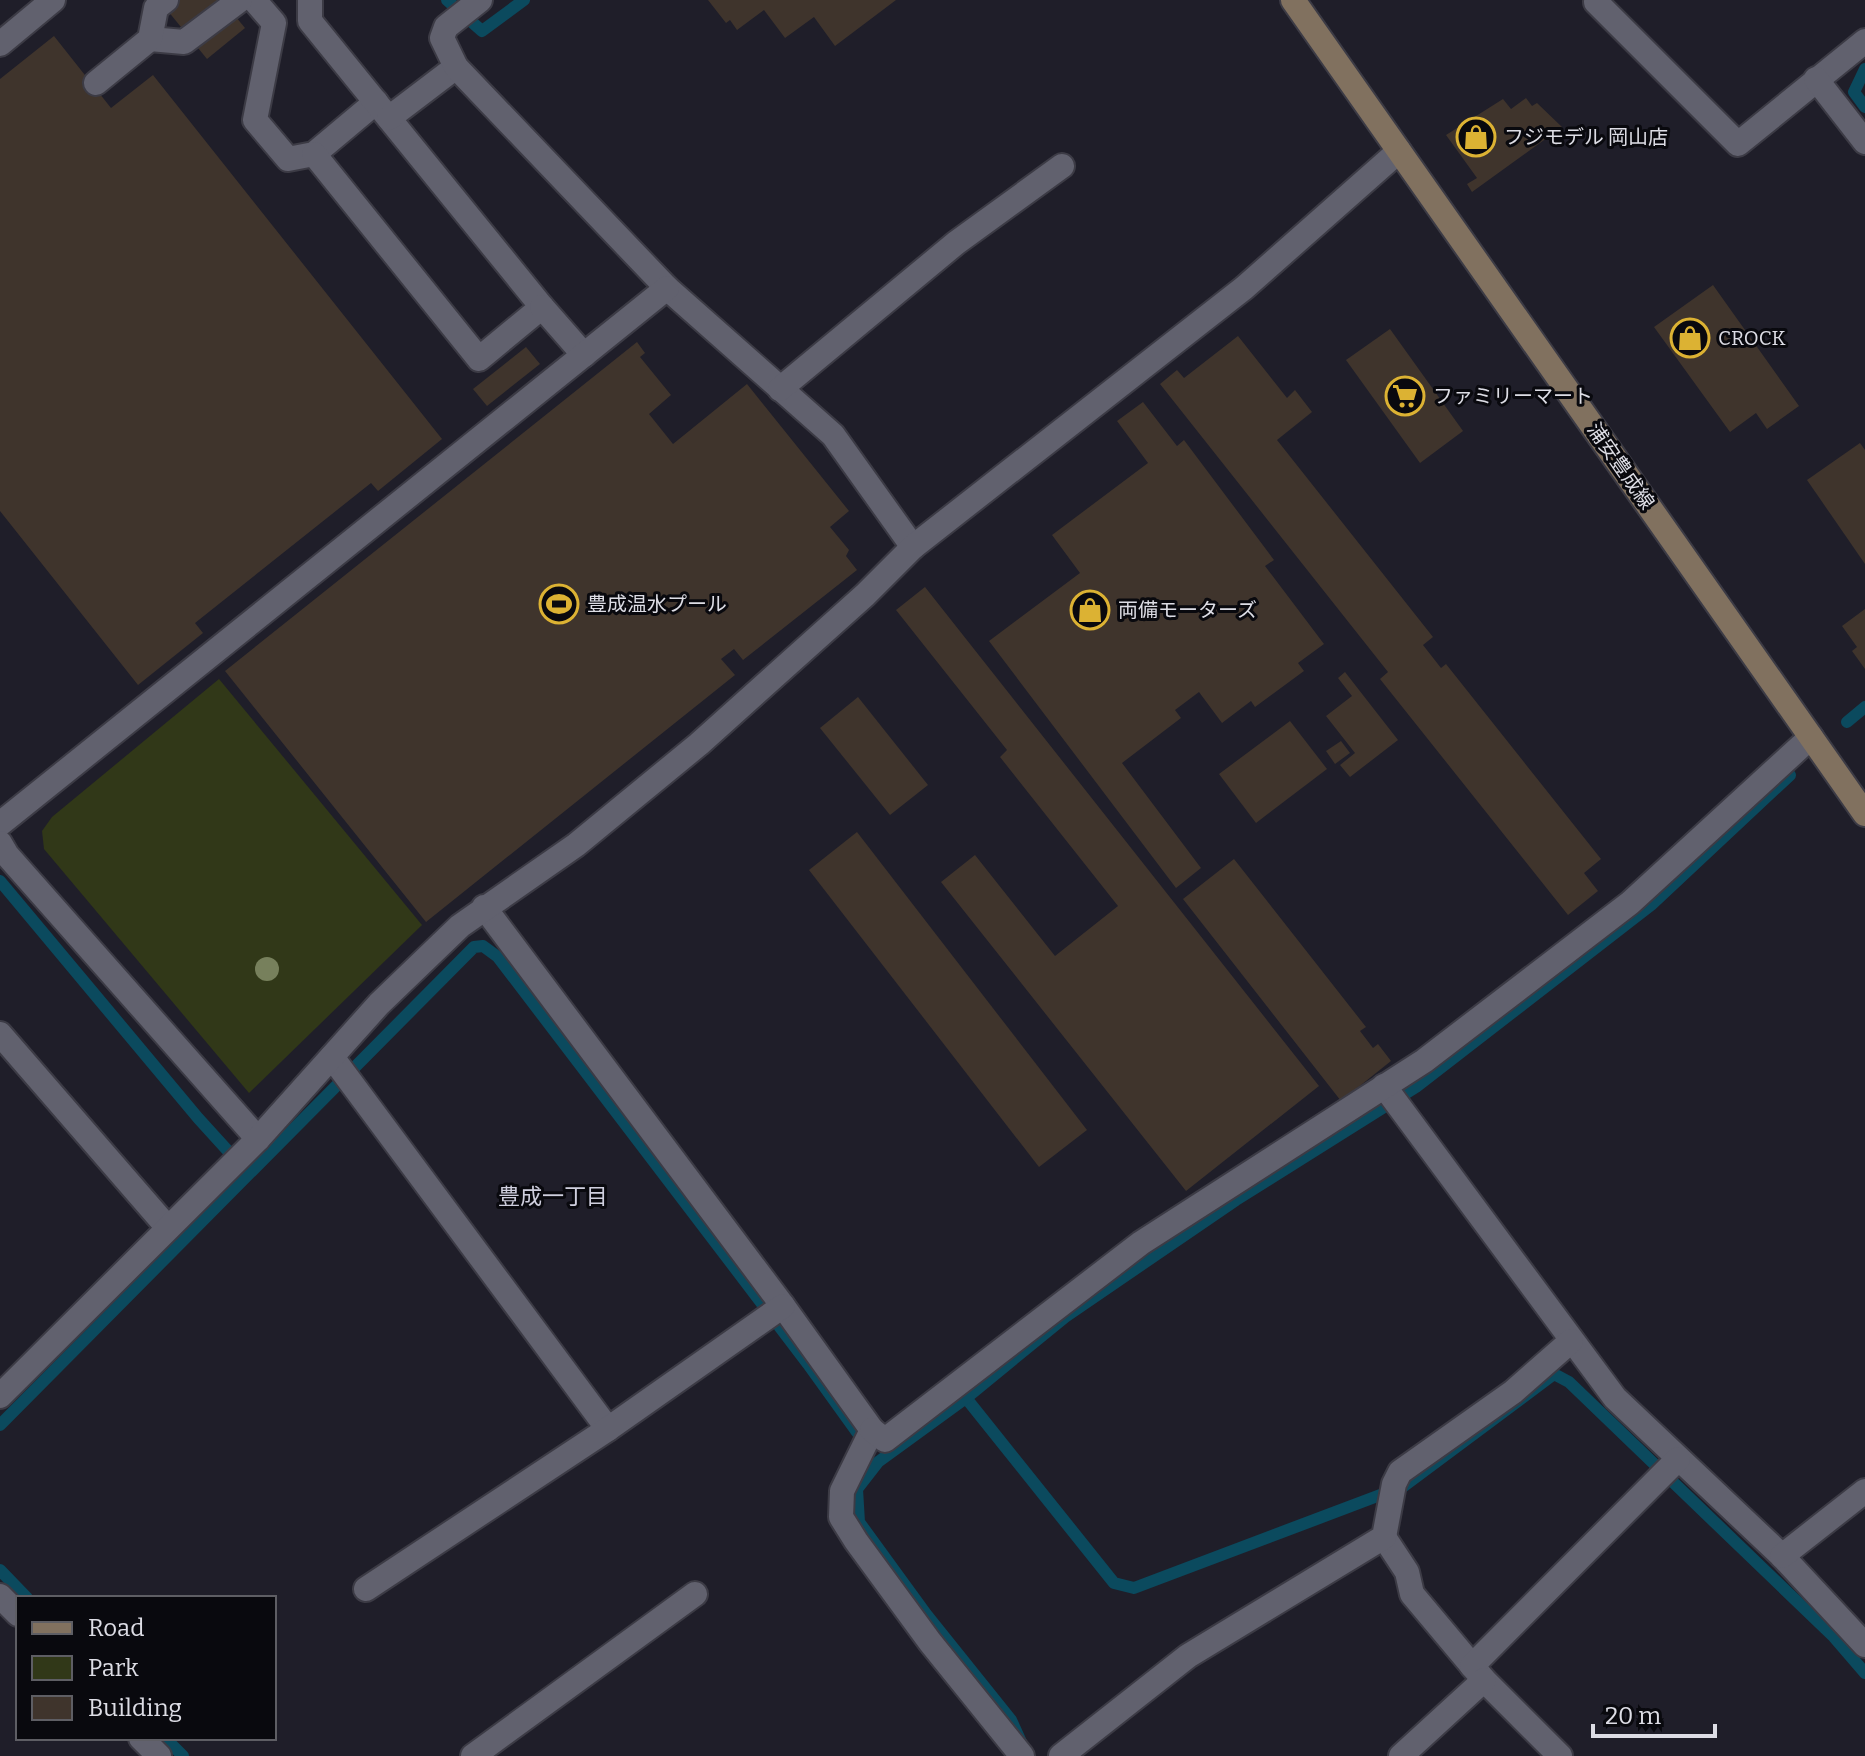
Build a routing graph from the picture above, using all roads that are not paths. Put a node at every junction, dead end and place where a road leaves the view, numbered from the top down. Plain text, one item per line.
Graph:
1 (53, 0) edge
2 (166, 0) edge
3 (240, 0) edge
4 (254, 0) edge
5 (310, 0) edge
6 (1293, 0) edge
7 (1596, 2) dead end
8 (468, 9) edge
9 (150, 39) junction
10 (1865, 41) edge
11 (0, 44) edge
12 (456, 67) junction
13 (1816, 79) junction
14 (96, 83) dead end
15 (383, 110) junction
16 (1865, 142) edge
17 (1399, 151) junction
18 (314, 154) junction
19 (1062, 166) dead end
20 (667, 288) junction
21 (542, 307) junction
22 (584, 355) junction
23 (780, 389) junction
24 (913, 547) junction
25 (1811, 737) junction
26 (1865, 814) edge
27 (0, 824) edge
28 (0, 843) edge
29 (484, 907) junction
30 (0, 1034) edge
31 (341, 1069) junction
32 (1392, 1096) junction
33 (243, 1153) junction
34 (168, 1228) junction
35 (774, 1312) junction
36 (1571, 1341) junction
37 (0, 1396) edge
38 (608, 1429) junction
39 (867, 1439) junction
40 (1668, 1468) junction
41 (1865, 1491) edge
42 (1384, 1537) junction
43 (1782, 1556) junction
44 (366, 1589) dead end
45 (695, 1594) dead end
46 (0, 1596) edge
47 (16, 1612) edge
48 (1865, 1645) edge
49 (1478, 1673) junction
50 (143, 1740) edge
51 (159, 1756) edge
52 (473, 1756) edge
53 (1022, 1756) edge
54 (1061, 1756) edge
55 (1401, 1756) edge
56 (1560, 1756) edge

1 - 11 street
2 - 9 street
3 - 9 street
4 - 18 street
5 - 15 street
6 - 17 main road, 浦安豊成線
7 - 13 street
8 - 12 street
9 - 14 street
10 - 13 street
12 - 15 street
12 - 20 street
13 - 16 street
15 - 18 street
15 - 21 street
17 - 24 street
17 - 25 main road, 浦安豊成線
18 - 21 street
19 - 23 street
20 - 22 street
20 - 23 street
21 - 22 street
22 - 27 street
23 - 24 street
24 - 29 street
25 - 26 main road, 浦安豊成線
25 - 32 street
28 - 33 street
29 - 31 street
29 - 35 street
30 - 34 street
31 - 33 street
31 - 38 street
32 - 36 street
32 - 39 street
33 - 34 street
34 - 37 street
35 - 38 street
35 - 39 street
36 - 40 street
36 - 42 street
38 - 44 street
39 - 53 street
40 - 43 street
40 - 49 street
41 - 43 street
42 - 49 street
42 - 54 street
43 - 48 street
45 - 52 street
46 - 47 street
49 - 55 street
49 - 56 street
50 - 51 street

